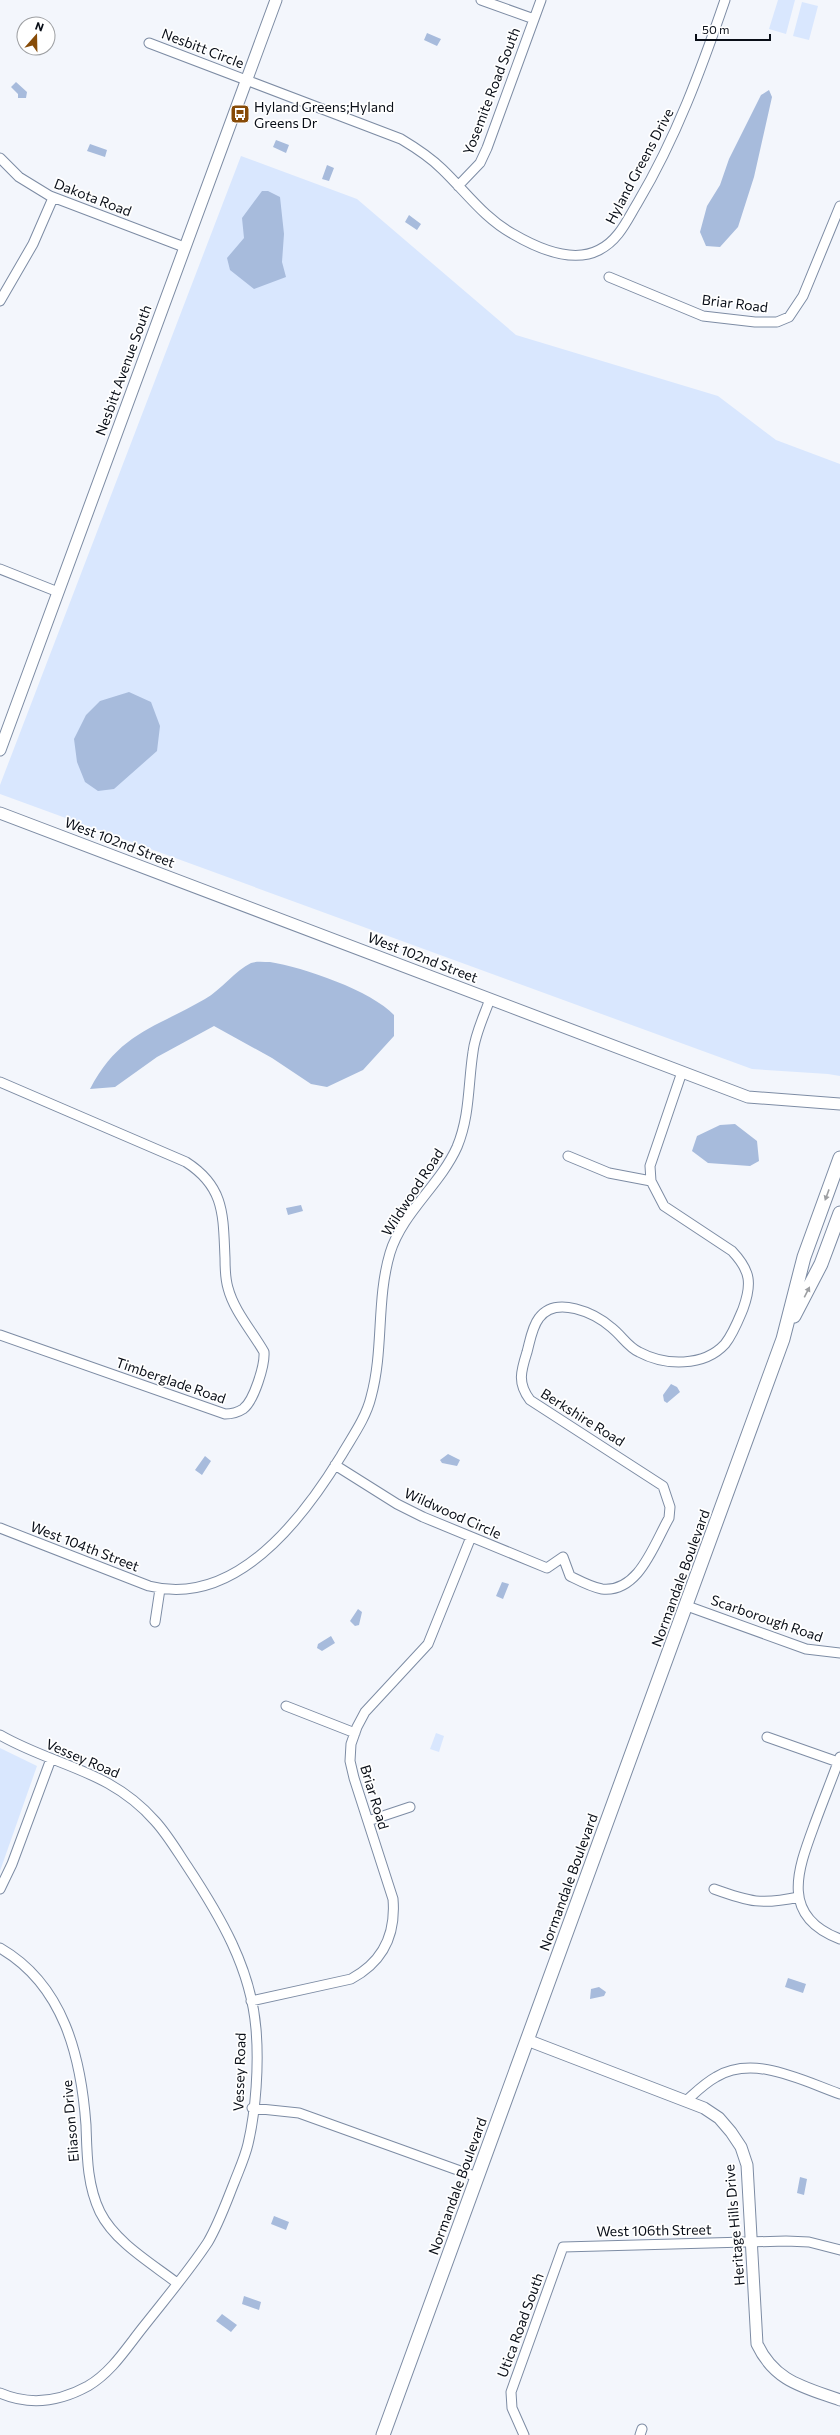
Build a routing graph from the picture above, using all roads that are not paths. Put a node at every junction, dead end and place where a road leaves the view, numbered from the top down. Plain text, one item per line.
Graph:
1 (276, 0) edge
2 (481, 0) edge
3 (541, 0) edge
4 (725, 0) edge
5 (534, 19) junction
6 (149, 43) dead end
7 (246, 80) junction
8 (0, 158) edge
9 (458, 186) junction
10 (53, 198) junction
11 (840, 206) edge
12 (184, 247) junction
13 (609, 277) dead end
14 (0, 301) edge
15 (0, 569) edge
16 (58, 592) junction
17 (4, 730) edge
18 (0, 750) edge
19 (0, 813) edge
20 (490, 999) junction
21 (682, 1072) junction
22 (0, 1082) edge
23 (840, 1104) edge
24 (568, 1156) dead end
25 (840, 1158) edge
26 (650, 1181) junction
27 (840, 1212) edge
28 (0, 1335) edge
29 (783, 1339) junction
30 (335, 1465) junction
31 (309, 1505) joint
32 (0, 1528) edge
33 (471, 1537) junction
34 (562, 1557) joint
35 (160, 1589) junction
36 (687, 1606) junction
37 (155, 1622) dead end
38 (840, 1653) edge
39 (286, 1706) dead end
40 (355, 1733) junction
41 (0, 1735) edge
42 (768, 1737) dead end
43 (51, 1759) junction
44 (839, 1759) edge
45 (410, 1806) dead end
46 (368, 1821) junction
47 (0, 1889) edge
48 (714, 1889) dead end
49 (799, 1897) junction
50 (840, 1939) edge
51 (0, 1948) edge
52 (252, 2001) junction
53 (527, 2040) junction
54 (840, 2094) edge
55 (687, 2100) junction
56 (252, 2108) junction
57 (477, 2177) junction
58 (752, 2242) junction
59 (563, 2247) joint
60 (840, 2250) edge
61 (177, 2283) junction
62 (0, 2393) edge
63 (840, 2400) edge
64 (383, 2435) edge
65 (524, 2435) edge

1 - 7 street, Nesbitt Avenue South
2 - 5 street
3 - 5 street, Yosemite Road South
4 - 9 street, Hyland Greens Drive
5 - 9 street, Yosemite Road South
6 - 7 street, Nesbitt Circle
7 - 9 street, Hyland Greens Drive
7 - 12 street, Nesbitt Avenue South
8 - 10 street, Dakota Road
10 - 12 street, Dakota Road
10 - 14 street
11 - 13 street, Briar Road
12 - 16 street, Nesbitt Avenue South
15 - 16 street
16 - 17 street, Nesbitt Avenue South
17 - 18 street, Nesbitt Avenue South
19 - 20 street, West 102nd Street
20 - 21 street, West 102nd Street
20 - 30 street, Wildwood Road
21 - 23 street, West 102nd Street
21 - 26 street
22 - 28 street, Timberglade Road
24 - 26 street
25 -> 29 main road, Normandale Boulevard
26 - 34 street, Berkshire Road
29 -> 27 main road, Normandale Boulevard
29 - 36 main road, Normandale Boulevard
30 - 31 street, Wildwood Road
30 - 33 street, Wildwood Circle
31 - 35 street, West 104th Street
32 - 35 street, West 104th Street
33 - 34 street, Wildwood Circle
33 - 40 street, Briar Road
35 - 37 street
36 - 38 street, Scarborough Road
36 - 53 main road, Normandale Boulevard
39 - 40 street
40 - 46 street, Briar Road
41 - 43 street, Vessey Road
42 - 44 street
43 - 47 street
43 - 52 street, Vessey Road
44 - 49 street
45 - 46 street
46 - 52 street, Briar Road
48 - 49 street
49 - 50 street
51 - 61 street, Eliason Drive
52 - 56 street, Vessey Road
53 - 55 street, Heritage Hills Drive
53 - 57 main road, Normandale Boulevard
54 - 55 street
55 - 58 street, Heritage Hills Drive
56 - 57 street
56 - 61 street, Vessey Road
57 - 64 main road, Normandale Boulevard
58 - 59 street, West 106th Street
58 - 60 street, West 106th Street
58 - 63 street, Heritage Hills Drive
59 - 65 street, Utica Road South
61 - 62 street, Vessey Road

